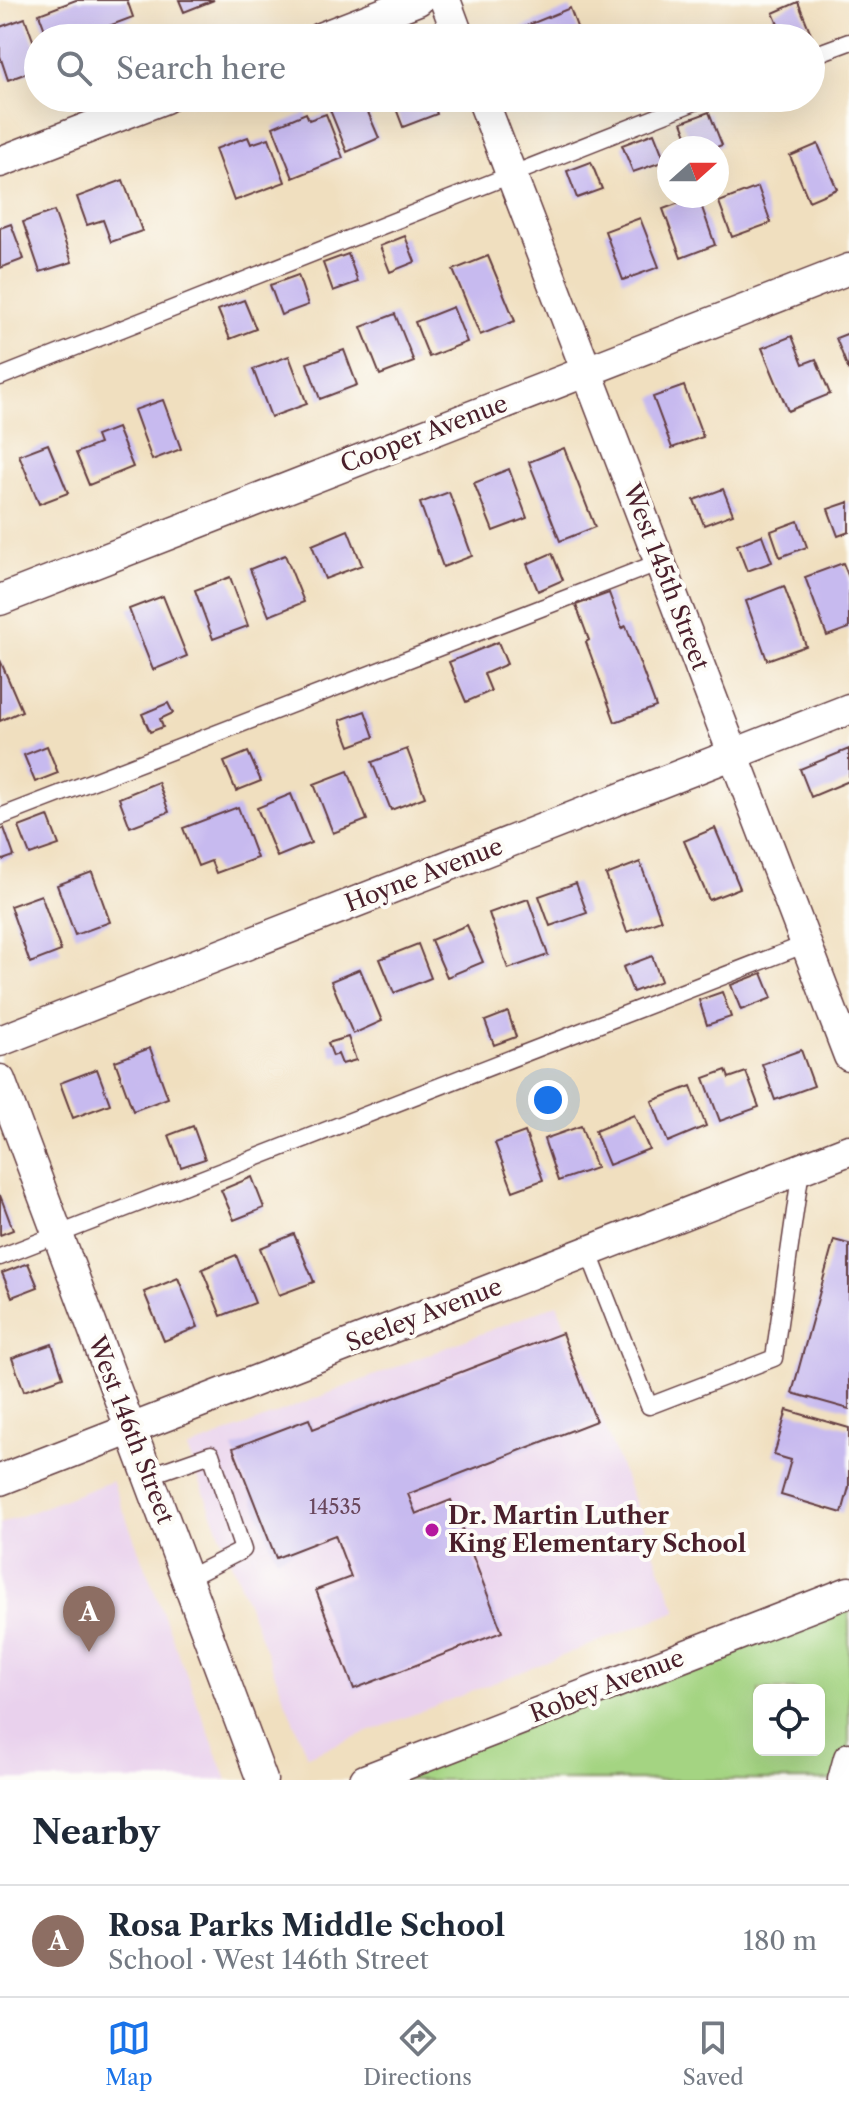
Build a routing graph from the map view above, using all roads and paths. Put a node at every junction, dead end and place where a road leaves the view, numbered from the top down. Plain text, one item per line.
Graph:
1 (418, 0) edge
2 (445, 0) edge
3 (356, 24) edge
4 (454, 24) edge
5 (849, 42) edge
6 (825, 51) edge
7 (129, 112) edge
8 (487, 112) edge
9 (669, 112) edge
10 (0, 162) edge
11 (511, 174) junction
12 (849, 269) edge
13 (587, 371) junction
14 (0, 377) edge
15 (660, 562) junction
16 (0, 600) edge
17 (849, 709) edge
18 (734, 754) junction
19 (0, 817) edge
20 (806, 944) junction
21 (0, 1041) edge
22 (849, 1056) edge
23 (0, 1080) edge
24 (849, 1150) edge
25 (801, 1169) junction
26 (58, 1235) junction
27 (588, 1251) junction
28 (0, 1257) edge
29 (131, 1429) junction
30 (148, 1476) junction
31 (0, 1480) edge
32 (186, 1579) junction
33 (849, 1592) edge
34 (849, 1758) edge
35 (262, 1780) edge
36 (365, 1780) edge
37 (843, 1780) edge

1 - 3 street
2 - 4 street
5 - 6 lane
7 - 10 street
8 - 11 street, West 145th Street
9 - 11 lane
11 - 13 street, West 145th Street
11 - 14 lane
12 - 13 street, Cooper Avenue
13 - 15 street, West 145th Street
13 - 16 street, Cooper Avenue
15 - 18 street, West 145th Street
15 - 19 lane
17 - 18 street, Hoyne Avenue
18 - 20 street, West 145th Street
18 - 21 street, Hoyne Avenue
20 - 22 street, West 145th Street
20 - 26 lane
23 - 26 street, West 146th Street
24 - 25 street, Seeley Avenue
25 - 27 street, Seeley Avenue
25 - 27 lane
26 - 28 lane
26 - 29 street, West 146th Street
27 - 29 street, Seeley Avenue
29 - 30 street, West 146th Street
29 - 31 street, Seeley Avenue
30 - 32 street, West 146th Street
30 - 32 lane
32 - 35 street, West 146th Street
33 - 36 street, Robey Avenue
34 - 37 street

